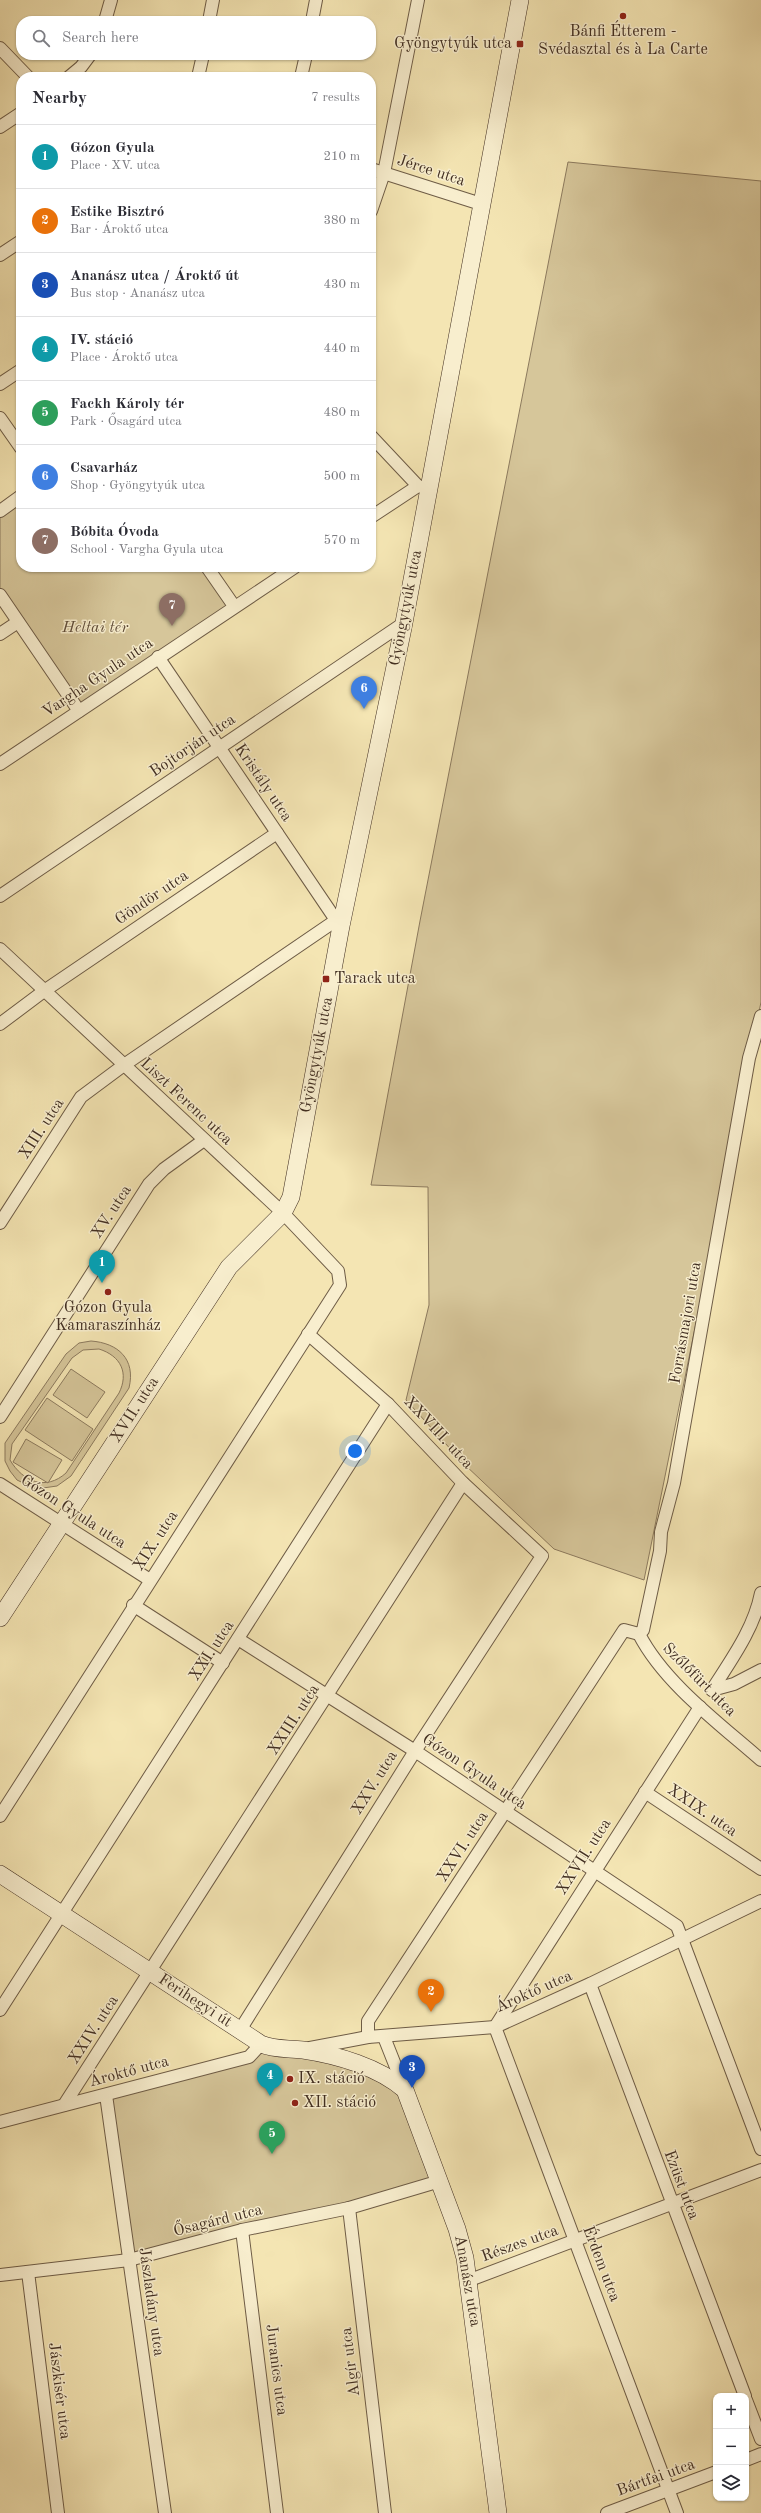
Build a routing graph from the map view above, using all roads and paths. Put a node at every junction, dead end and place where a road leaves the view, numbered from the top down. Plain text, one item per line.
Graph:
1 (110, 0) edge
2 (214, 0) edge
3 (316, 0) edge
4 (418, 0) edge
5 (520, 0) edge
6 (106, 16) edge
7 (210, 16) edge
8 (313, 16) edge
9 (0, 48) edge
10 (86, 60) edge
11 (202, 60) edge
12 (305, 60) edge
13 (23, 72) edge
14 (75, 72) edge
15 (199, 72) edge
16 (303, 72) edge
17 (16, 116) edge
18 (0, 127) edge
19 (376, 171) edge
20 (384, 173) junction
21 (376, 196) edge
22 (481, 204) junction
23 (16, 245) edge
24 (0, 256) edge
25 (16, 373) edge
26 (0, 384) edge
27 (0, 418) edge
28 (16, 441) edge
29 (376, 441) edge
30 (422, 487) junction
31 (16, 499) edge
32 (0, 510) edge
33 (376, 514) edge
34 (210, 572) edge
35 (287, 572) edge
36 (0, 595) edge
37 (234, 606) junction
38 (18, 622) junction
39 (404, 623) junction
40 (0, 634) edge
41 (158, 657) junction
42 (79, 711) junction
43 (220, 748) junction
44 (0, 764) edge
45 (277, 833) junction
46 (0, 896) edge
47 (338, 924) junction
48 (0, 949) edge
49 (44, 991) junction
50 (761, 1016) edge
51 (0, 1024) edge
52 (124, 1065) junction
53 (204, 1140) junction
54 (283, 1214) junction
55 (0, 1223) edge
56 (340, 1285) joint
57 (308, 1334) junction
58 (388, 1404) junction
59 (0, 1418) edge
60 (463, 1483) junction
61 (0, 1484) edge
62 (61, 1522) junction
63 (542, 1556) joint
64 (150, 1580) junction
65 (761, 1593) edge
66 (133, 1605) junction
67 (0, 1618) edge
68 (639, 1634) junction
69 (238, 1639) junction
70 (223, 1663) junction
71 (761, 1670) edge
72 (328, 1697) junction
73 (700, 1707) junction
74 (415, 1751) junction
75 (761, 1760) edge
76 (645, 1792) junction
77 (505, 1811) junction
78 (0, 1816) edge
79 (761, 1869) edge
80 (593, 1871) junction
81 (0, 1874) edge
82 (761, 1901) edge
83 (62, 1915) junction
84 (684, 1940) junction
85 (151, 1972) junction
86 (590, 1984) junction
87 (0, 2010) edge
88 (495, 2026) junction
89 (240, 2030) junction
90 (368, 2037) junction
91 (384, 2037) junction
92 (261, 2044) junction
93 (302, 2050) junction
94 (405, 2090) junction
95 (106, 2095) junction
96 (64, 2105) junction
97 (0, 2122) edge
98 (761, 2149) edge
99 (761, 2170) edge
100 (440, 2181) junction
101 (672, 2205) junction
102 (349, 2208) junction
103 (242, 2230) junction
104 (575, 2241) junction
105 (129, 2260) junction
106 (28, 2272) junction
107 (0, 2275) edge
108 (470, 2280) junction
109 (743, 2393) edge
110 (749, 2408) edge
111 (761, 2439) edge
112 (761, 2454) edge
113 (749, 2459) edge
114 (713, 2473) edge
115 (669, 2491) junction
116 (58, 2513) edge
117 (165, 2513) edge
118 (277, 2513) edge
119 (385, 2513) edge
120 (498, 2513) edge
121 (607, 2513) edge
122 (677, 2513) edge

1 - 6 street
2 - 7 street
3 - 8 street
4 - 20 street
5 - 22 street, Gyöngytyúk utca
9 - 13 street
10 - 14 street
11 - 15 street
12 - 16 street
17 - 18 street
19 - 20 street, Jérce utca
20 - 21 street
20 - 22 street, Jérce utca
22 - 30 street, Gyöngytyúk utca
23 - 24 street
25 - 26 street
27 - 28 street
29 - 30 street
30 - 33 street
30 - 39 street, Gyöngytyúk utca
31 - 32 street
34 - 37 street
35 - 37 street, Vargha Gyula utca
36 - 38 street
37 - 41 street, Vargha Gyula utca
38 - 40 street
38 - 42 street
39 - 43 street, Bojtorján utca
39 - 47 street, Gyöngytyúk utca
41 - 42 street, Vargha Gyula utca
41 - 43 street, Kristály utca
42 - 44 street, Vargha Gyula utca
43 - 45 street, Kristály utca
43 - 46 street, Bojtorján utca
45 - 47 street, Kristály utca
45 - 49 street, Göndör utca
47 - 52 street
47 - 54 street, Gyöngytyúk utca
48 - 49 street, Liszt Ferenc utca
49 - 51 street, Göndör utca
49 - 52 street, Liszt Ferenc utca
50 - 68 street, Forrásmajori utca
52 - 53 street, Liszt Ferenc utca
52 - 55 street, XIII. utca
53 - 54 street, Liszt Ferenc utca
53 - 59 street, XV. utca
54 - 56 street, Liszt Ferenc utca
54 - 62 street, XVII. utca
56 - 57 street, XIX. utca
57 - 58 street, XXVIII. utca
57 - 64 street, XIX. utca
58 - 60 street, XXVIII. utca
58 - 69 street, XXI. utca
60 - 63 street, XXVIII. utca
60 - 72 street, XXIII. utca
61 - 62 street, Gózon Gyula utca
62 - 64 street, Gózon Gyula utca
62 - 67 street, XVII. utca
63 - 74 street, XXV. utca
64 - 66 street, XIX. utca
65 - 71 street
66 - 70 street
66 - 78 street, XIX. utca
68 - 73 street, Szőlőfürt utca
68 - 77 street, XXVI. utca
69 - 70 street, XXI. utca
69 - 72 street, Gózon Gyula utca
70 - 83 street, XXI. utca
72 - 74 street, Gózon Gyula utca
72 - 85 street, XXIII. utca
73 - 75 street, Szőlőfürt utca
73 - 76 street, XXVII. utca
74 - 77 street, Gózon Gyula utca
74 - 89 street, XXV. utca
76 - 79 street, XXIX. utca
76 - 80 street, XXVII. utca
77 - 80 street, Gózon Gyula utca
77 - 90 street, XXVI. utca
80 - 84 street, Gózon Gyula utca
80 - 88 street, XXVII. utca
81 - 83 street, Ferihegyi út
82 - 84 street, Ároktő utca
83 - 85 street, Ferihegyi út
83 - 87 street, XXI. utca
84 - 86 street, Ároktő utca
84 - 98 street, Gózon Gyula utca
85 - 89 street, Ferihegyi út
85 - 96 street, XXIV. utca
86 - 88 street, Ároktő utca
86 - 101 street, Ezüst utca
88 - 91 street, Ároktő utca
88 - 104 street, Érdem utca
89 - 92 street, Ferihegyi út
90 - 91 street, Ároktő utca
90 - 93 street, Ároktő utca
91 - 94 street, Ananász utca
92 - 93 street, Ferihegyi út
92 - 95 street, Ároktő utca
93 - 94 street, Ferihegyi út
94 - 100 street, Ananász utca
95 - 96 street, Ároktő utca
95 - 105 street, Jászladány utca
96 - 97 street, Ároktő utca
99 - 101 street, Részes utca
100 - 102 street, Ősagárd utca
100 - 108 street, Ananász utca
101 - 104 street, Részes utca
101 - 109 street, Ezüst utca
102 - 103 street, Ősagárd utca
102 - 119 street, Algír utca
103 - 105 street, Ősagárd utca
103 - 118 street, Juranics utca
104 - 108 street, Részes utca
104 - 115 street, Érdem utca
105 - 106 street, Ősagárd utca
105 - 117 street, Jászladány utca
106 - 107 street, Ősagárd utca
106 - 116 street, Jászkisér utca
108 - 120 street, Ananász utca
110 - 111 street
112 - 113 street
114 - 115 street, Bártfai utca
115 - 121 street, Bártfai utca
115 - 122 street, Érdem utca

